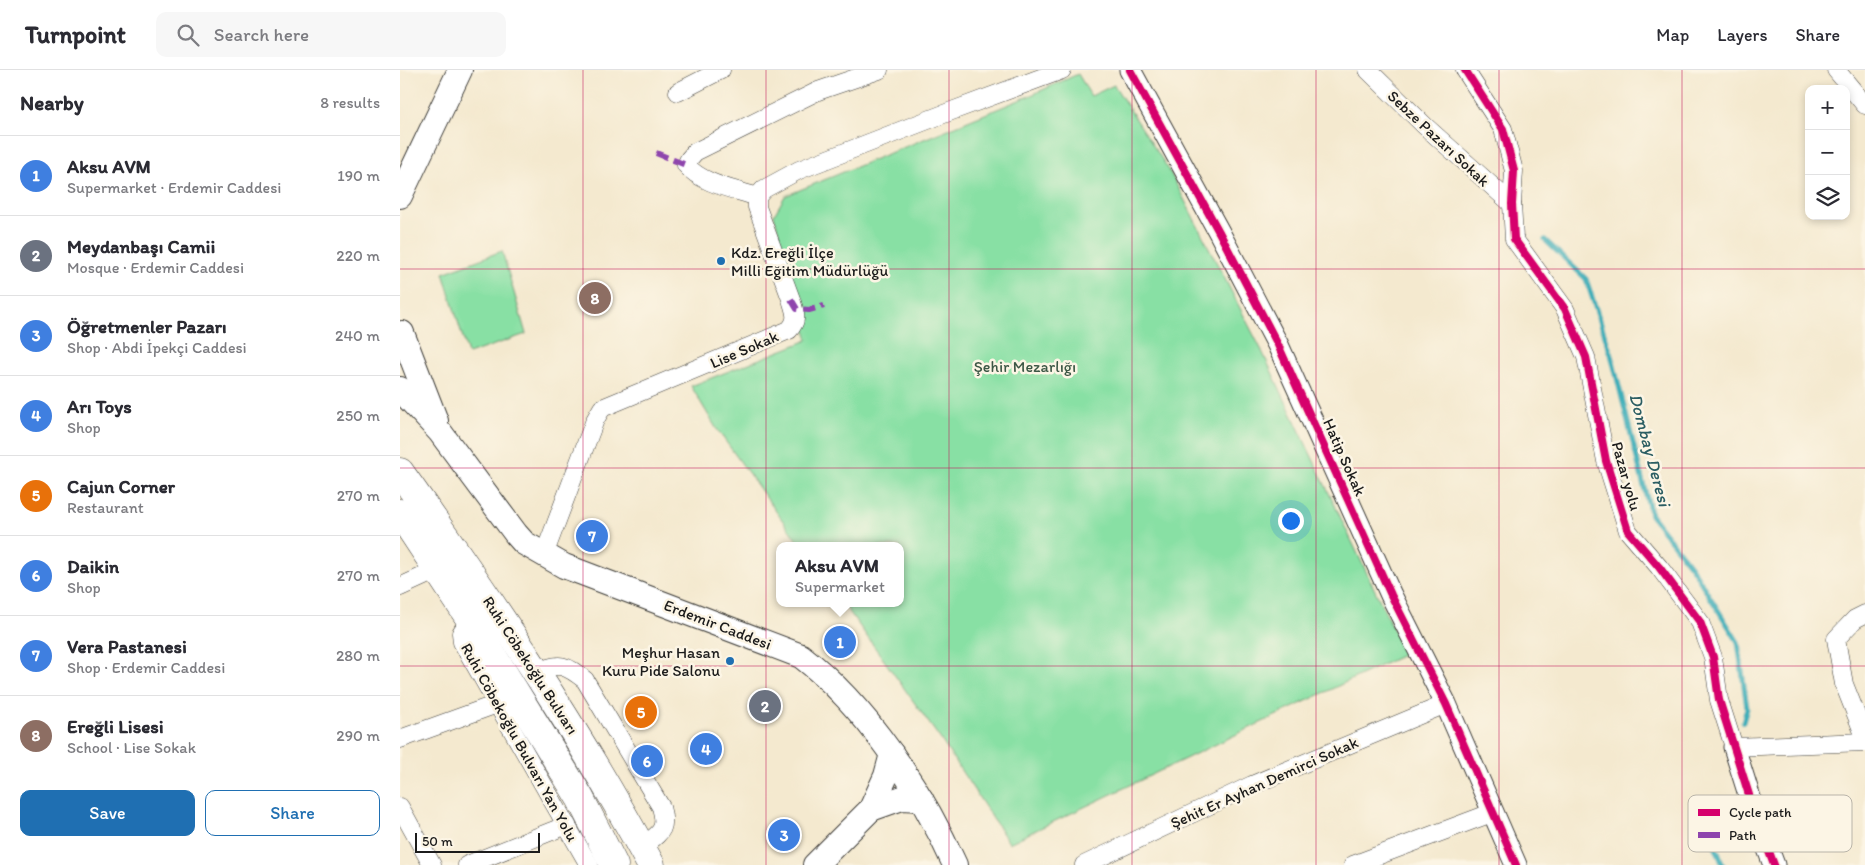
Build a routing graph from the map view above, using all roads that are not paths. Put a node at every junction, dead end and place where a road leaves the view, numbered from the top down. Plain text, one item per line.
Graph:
1 (721, 70) edge
2 (879, 70) edge
3 (1062, 70) edge
4 (1130, 70) edge
5 (1368, 70) edge
6 (1465, 70) edge
7 (1836, 70) edge
8 (461, 71) edge
9 (678, 92) dead end
10 (1865, 105) edge
11 (406, 167) edge
12 (400, 196) edge
13 (757, 197) junction
14 (1512, 204) junction
15 (401, 332) edge
16 (400, 389) edge
17 (440, 432) junction
18 (400, 472) edge
19 (400, 513) edge
20 (544, 555) junction
21 (437, 570) junction
22 (400, 587) edge
23 (1865, 614) edge
24 (470, 619) junction
25 (537, 673) junction
26 (498, 704) junction
27 (1446, 704) junction
28 (1865, 737) edge
29 (400, 740) edge
30 (1865, 742) edge
31 (1734, 747) junction
32 (892, 754) junction
33 (1749, 795) edge
34 (921, 799) junction
35 (400, 807) edge
36 (871, 809) junction
37 (1494, 812) junction
38 (568, 826) junction
39 (1769, 852) edge
40 (646, 856) edge
41 (820, 863) edge
42 (432, 865) edge
43 (468, 865) edge
44 (589, 865) edge
45 (614, 865) edge
46 (955, 865) edge
47 (1084, 865) edge
48 (1353, 865) edge
49 (1516, 865) edge
50 (1774, 865) edge

1 - 9 street
2 - 13 street
3 - 13 street
4 - 27 street, Hatip Sokak
5 - 14 street, Sebze Pazarı Sokak
6 - 14 street, Pazar yolu
7 - 10 street
8 - 11 main road
11 - 12 main road
13 - 20 street, Lise Sokak
14 - 31 street, Pazar yolu
15 - 17 main road, Erdemir Caddesi
16 - 17 main road, Erdemir Caddesi
17 - 20 main road, Erdemir Caddesi
18 - 25 main road, Ruhi Cöbekoğlu Bulvarı
19 - 21 main road, Ruhi Cöbekoğlu Bulvarı
20 - 32 main road, Erdemir Caddesi
21 - 22 street
21 - 24 main road, Ruhi Cöbekoğlu Bulvarı
23 - 28 street
24 - 26 street, Ruhi Cöbekoğlu Bulvarı Yan Yolu
24 - 45 main road, Ruhi Cöbekoğlu Bulvarı
25 - 40 main road, Ruhi Cöbekoğlu Bulvarı
25 - 40 street
26 - 29 street
26 - 38 street, Ruhi Cöbekoğlu Bulvarı Yan Yolu
27 - 37 street, Hatip Sokak
27 - 47 street, Şehit Er Ayhan Demirci Sokak
30 - 31 street
31 - 33 street
32 - 34 main road, Erdemir Caddesi
32 - 36 main road
34 - 36 main road
34 - 46 main road, Erdemir Caddesi
35 - 42 street
36 - 41 main road
37 - 48 street
37 - 49 street, Hatip Sokak
38 - 43 street
38 - 44 street, Ruhi Cöbekoğlu Bulvarı Yan Yolu
39 - 50 street

